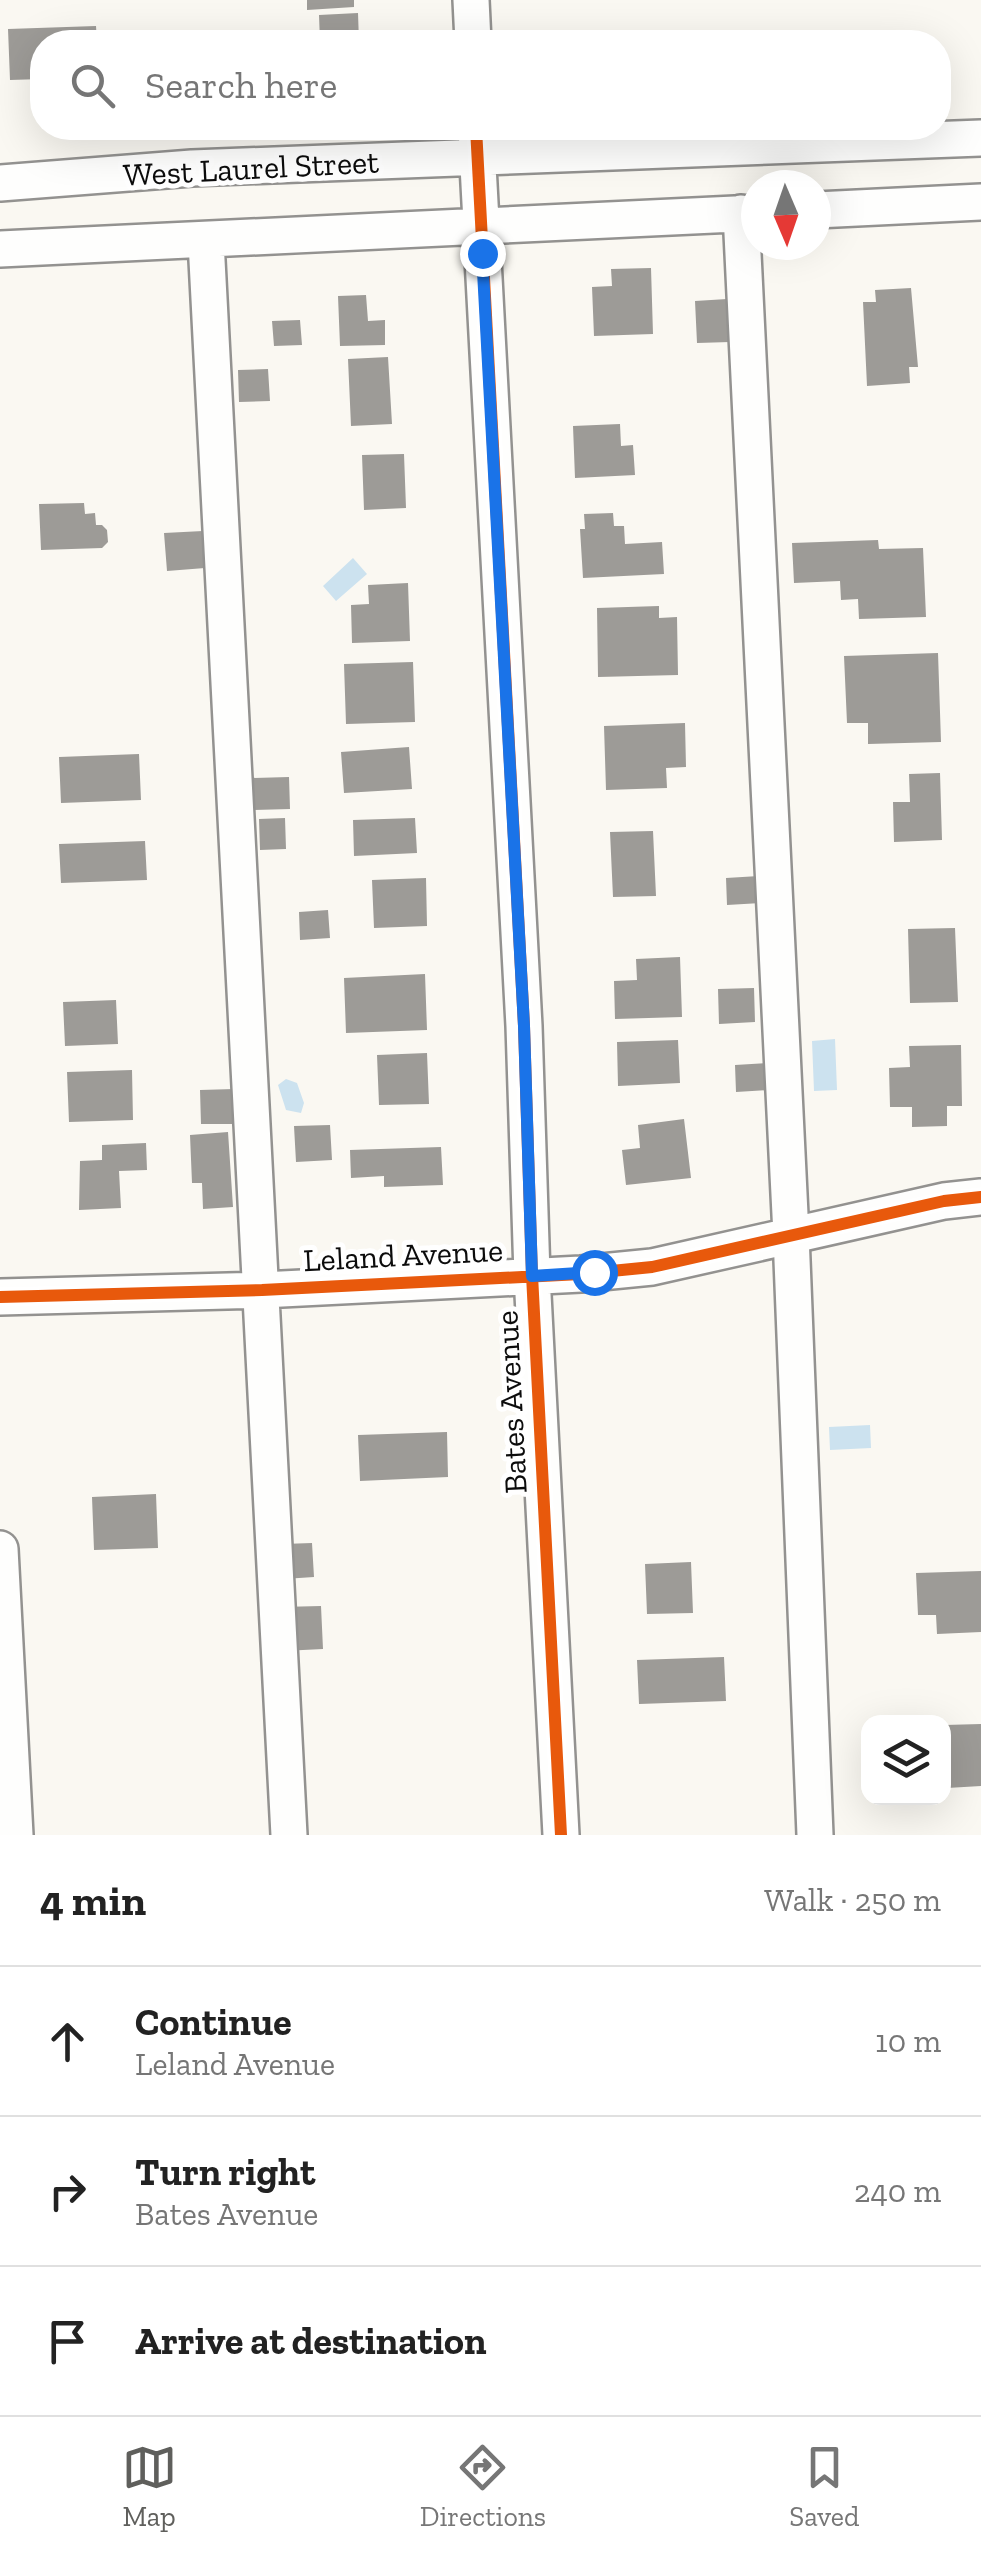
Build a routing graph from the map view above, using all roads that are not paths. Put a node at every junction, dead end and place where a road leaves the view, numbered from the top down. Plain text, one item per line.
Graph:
1 (471, 0) edge
2 (472, 30) edge
3 (951, 138) edge
4 (981, 138) edge
5 (779, 140) edge
6 (477, 143) edge
7 (0, 183) edge
8 (981, 202) edge
9 (831, 209) edge
10 (741, 213) edge
11 (481, 226) junction
12 (206, 241) junction
13 (0, 249) edge
14 (751, 260) edge
15 (981, 1197) edge
16 (791, 1235) junction
17 (532, 1276) junction
18 (262, 1290) junction
19 (0, 1297) edge
20 (0, 1549) edge
21 (15, 1835) edge
22 (288, 1835) edge
23 (561, 1835) edge
24 (815, 1835) edge

1 - 2 street
3 - 4 street, West Laurel Street
5 - 6 street, West Laurel Street
6 - 7 street, West Laurel Street
6 - 11 street, Bates Avenue
8 - 9 street
10 - 11 street
11 - 12 street
11 - 17 street, Bates Avenue
12 - 13 street
12 - 18 street
14 - 16 street
15 - 16 street, Leland Avenue
16 - 17 street, Leland Avenue
16 - 24 street
17 - 18 street, Leland Avenue
17 - 23 street, Bates Avenue
18 - 19 street, Leland Avenue
18 - 22 street
20 - 21 street

